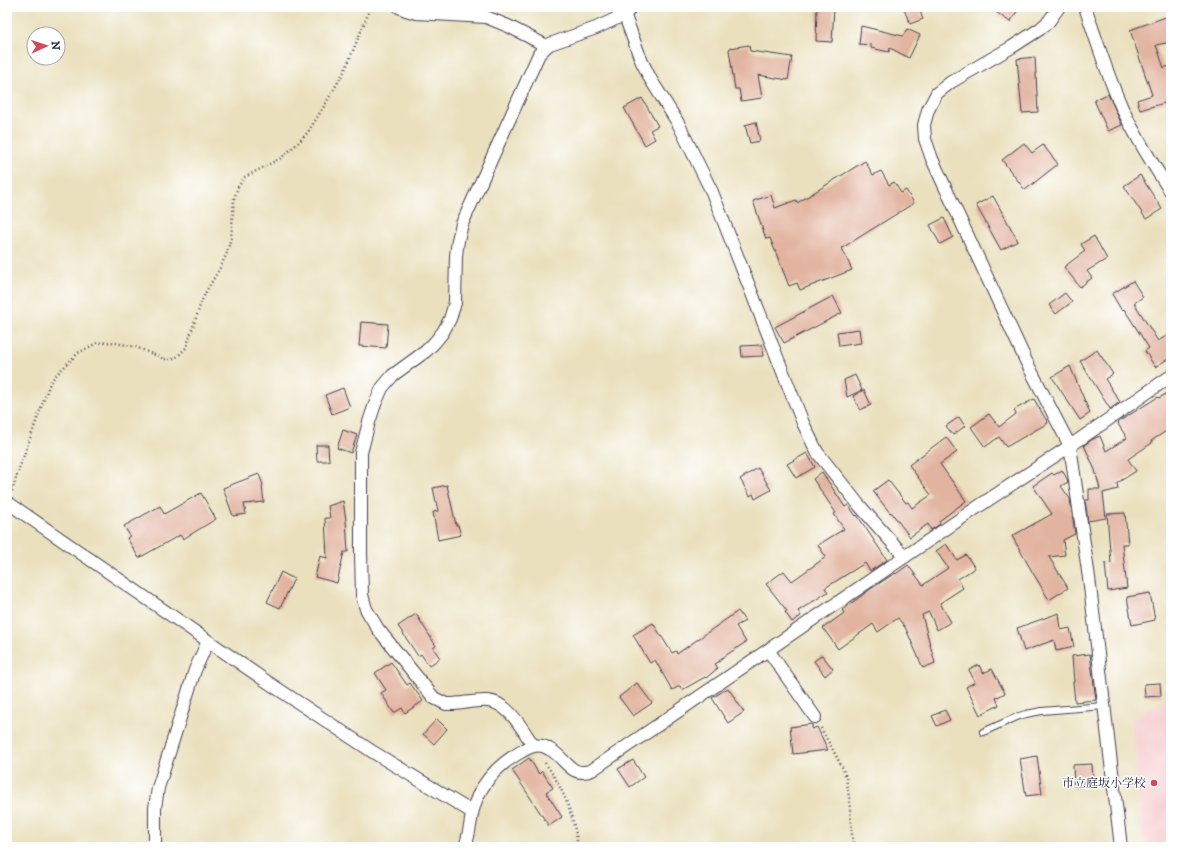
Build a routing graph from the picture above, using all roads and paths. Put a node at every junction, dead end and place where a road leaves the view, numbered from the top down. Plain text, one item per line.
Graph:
1 (371, 7) edge
2 (399, 7) edge
3 (1059, 7) edge
4 (1085, 7) edge
5 (625, 10) edge
6 (546, 47) junction
7 (1171, 192) edge
8 (1171, 376) edge
9 (1070, 446) junction
10 (9, 499) edge
11 (905, 557) junction
12 (208, 641) junction
13 (768, 650) junction
14 (1104, 706) junction
15 (815, 717) joint
16 (983, 732) dead end
17 (533, 746) junction
18 (472, 812) junction
19 (155, 847) edge
20 (466, 847) edge
21 (578, 847) edge
22 (853, 847) edge
23 (1121, 847) edge

1 - 10 path
2 - 6 street
3 - 9 street
4 - 7 street
5 - 6 street
5 - 11 street
6 - 17 street
8 - 9 street
9 - 11 street
9 - 14 street
10 - 12 street
11 - 13 street
12 - 18 street
12 - 19 street
13 - 15 street
13 - 17 street
14 - 16 lane
14 - 23 street
15 - 22 path
17 - 18 street
17 - 21 path
18 - 20 street

